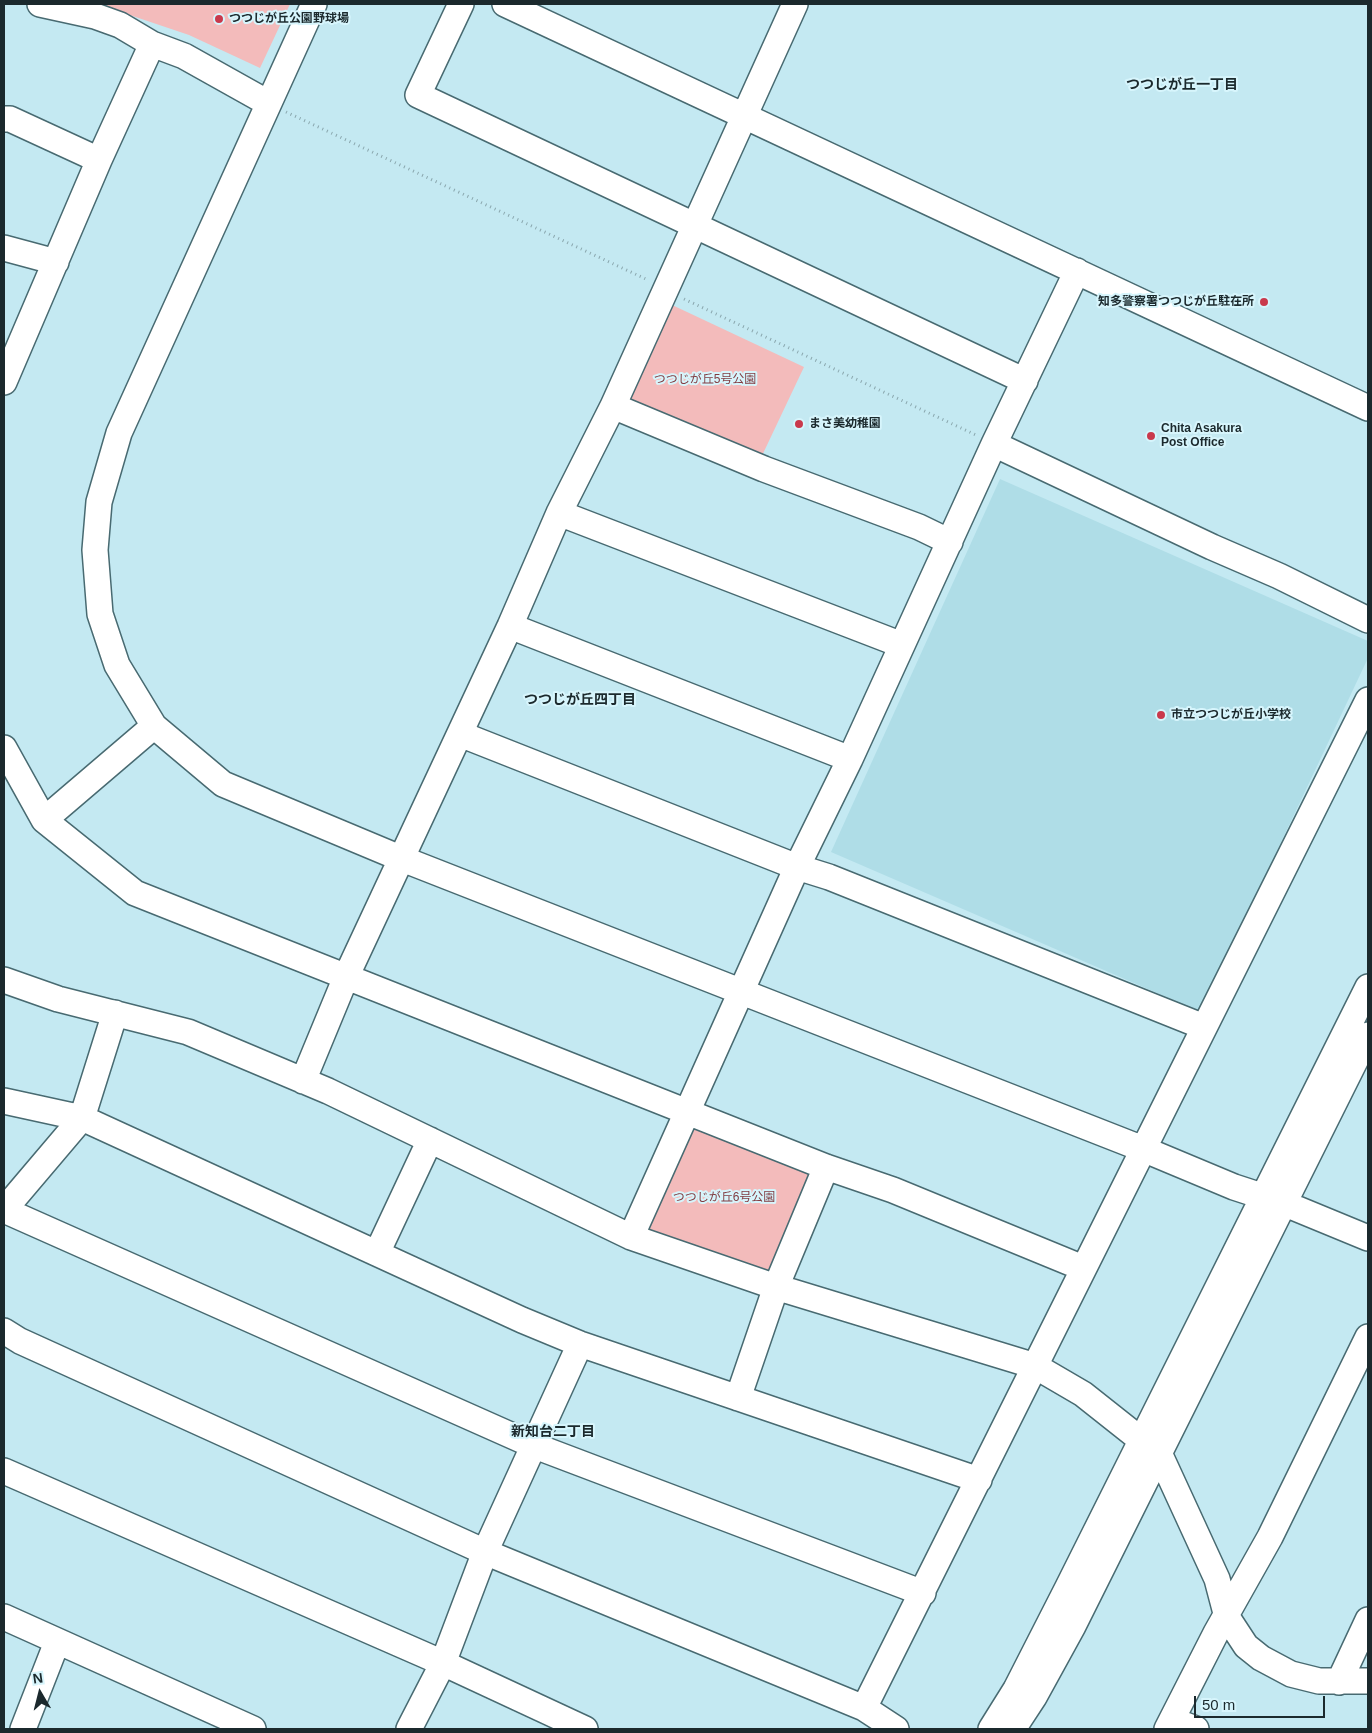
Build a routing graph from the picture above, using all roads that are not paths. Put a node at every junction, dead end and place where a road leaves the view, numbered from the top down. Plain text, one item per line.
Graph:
1 (40, 4) edge
2 (314, 4) edge
3 (461, 4) edge
4 (505, 4) edge
5 (794, 4) edge
6 (152, 44) junction
7 (277, 108) junction
8 (744, 116) junction
9 (4, 119) edge
10 (99, 160) junction
11 (693, 227) junction
12 (4, 248) edge
13 (56, 262) junction
14 (1077, 271) junction
15 (6, 373) edge
16 (1025, 381) junction
17 (613, 406) junction
18 (1368, 408) edge
19 (994, 444) junction
20 (559, 513) junction
21 (950, 542) junction
22 (1368, 620) edge
23 (510, 626) junction
24 (902, 645) junction
25 (1368, 700) edge
26 (154, 726) junction
27 (460, 734) junction
28 (4, 748) edge
29 (850, 758) junction
30 (44, 820) junction
31 (400, 858) junction
32 (797, 867) junction
33 (346, 978) junction
34 (4, 980) edge
35 (1368, 987) edge
36 (742, 991) junction
37 (115, 1012) junction
38 (1204, 1027) junction
39 (1368, 1035) edge
40 (303, 1081) junction
41 (4, 1101) edge
42 (687, 1112) junction
43 (82, 1118) junction
44 (430, 1140) junction
45 (1143, 1149) junction
46 (826, 1167) junction
47 (1274, 1199) junction
48 (4, 1210) edge
49 (631, 1237) junction
50 (1368, 1238) edge
51 (377, 1253) junction
52 (1083, 1268) junction
53 (776, 1287) junction
54 (4, 1331) edge
55 (1368, 1337) edge
56 (580, 1344) junction
57 (1035, 1366) junction
58 (1359, 1378) edge
59 (738, 1398) junction
60 (535, 1446) junction
61 (1150, 1448) junction
62 (4, 1471) edge
63 (979, 1480) junction
64 (485, 1552) junction
65 (923, 1593) junction
66 (4, 1617) edge
67 (1227, 1617) junction
68 (1368, 1620) edge
69 (57, 1642) junction
70 (443, 1663) junction
71 (1368, 1681) edge
72 (1338, 1682) junction
73 (864, 1708) junction
74 (1170, 1724) edge
75 (23, 1729) edge
76 (253, 1729) edge
77 (409, 1729) edge
78 (585, 1729) edge
79 (896, 1729) edge
80 (991, 1729) edge
81 (1012, 1729) edge
82 (1196, 1729) edge

1 - 6 street
2 - 7 street
3 - 11 street
4 - 8 street
5 - 8 street
6 - 7 street
6 - 10 street
7 - 26 street
8 - 11 street
8 - 14 street
9 - 10 street
10 - 13 street
11 - 16 street
11 - 17 street
12 - 13 street
13 - 15 street
14 - 16 street
14 - 18 street
16 - 19 street
17 - 20 street
17 - 21 street
19 - 21 street
19 - 22 street
20 - 23 street
20 - 24 street
21 - 24 street
23 - 27 street
23 - 29 street
24 - 29 street
25 - 38 street
26 - 30 street
26 - 31 street
27 - 31 street
27 - 32 street
28 - 30 street
29 - 32 street
30 - 33 street
31 - 33 street
31 - 36 street
32 - 36 street
32 - 38 street
33 - 40 street
33 - 42 street
34 - 37 street
35 - 47 street
36 - 42 street
36 - 45 street
37 - 40 street
37 - 43 street
38 - 45 street
39 - 47 street
40 - 44 street
41 - 43 street
42 - 46 street
42 - 49 street
43 - 48 street
43 - 51 street
44 - 49 street
44 - 51 street
45 - 47 street
45 - 52 street
46 - 52 street
46 - 53 street
47 - 50 street
47 - 61 street
48 - 60 street
49 - 53 street
51 - 56 street
52 - 57 street
53 - 57 street
53 - 59 street
54 - 64 street
55 - 58 street
56 - 59 street
56 - 60 street
57 - 61 street
57 - 63 street
58 - 67 street
59 - 63 street
60 - 64 street
60 - 65 street
61 - 67 street
61 - 80 street
61 - 81 street
62 - 70 street
63 - 65 street
64 - 70 street
64 - 73 street
65 - 73 street
66 - 69 street
67 - 72 street
67 - 74 street
68 - 72 street
69 - 75 street
69 - 76 street
70 - 77 street
70 - 78 street
71 - 72 street
73 - 79 street
74 - 82 street

